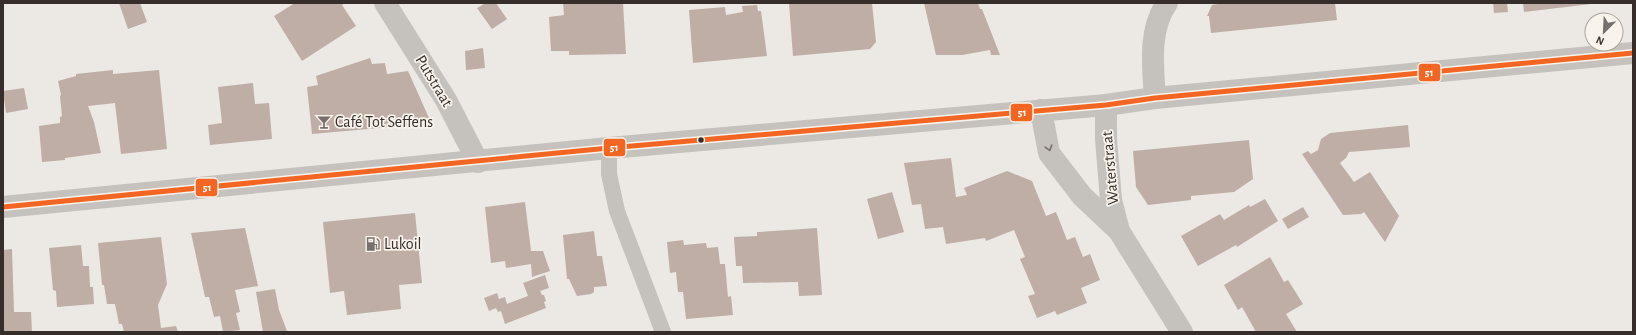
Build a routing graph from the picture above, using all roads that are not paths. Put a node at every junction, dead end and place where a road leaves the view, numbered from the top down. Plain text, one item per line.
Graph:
1 (385, 3) edge
2 (1167, 3) edge
3 (1633, 53) edge
4 (1155, 98) junction
5 (1106, 105) junction
6 (1041, 110) junction
7 (609, 148) junction
8 (478, 162) junction
9 (3, 207) edge
10 (1119, 231) junction
11 (663, 332) edge
12 (1182, 332) edge

1 - 8 street, Putstraat
2 - 4 street
3 - 4 street
4 - 5 street
5 - 6 street
5 - 10 street, Waterstraat
6 - 7 street
6 -> 10 street, Waterstraat
7 - 8 street
7 - 11 lane
8 - 9 street
10 - 12 street, Waterstraat

